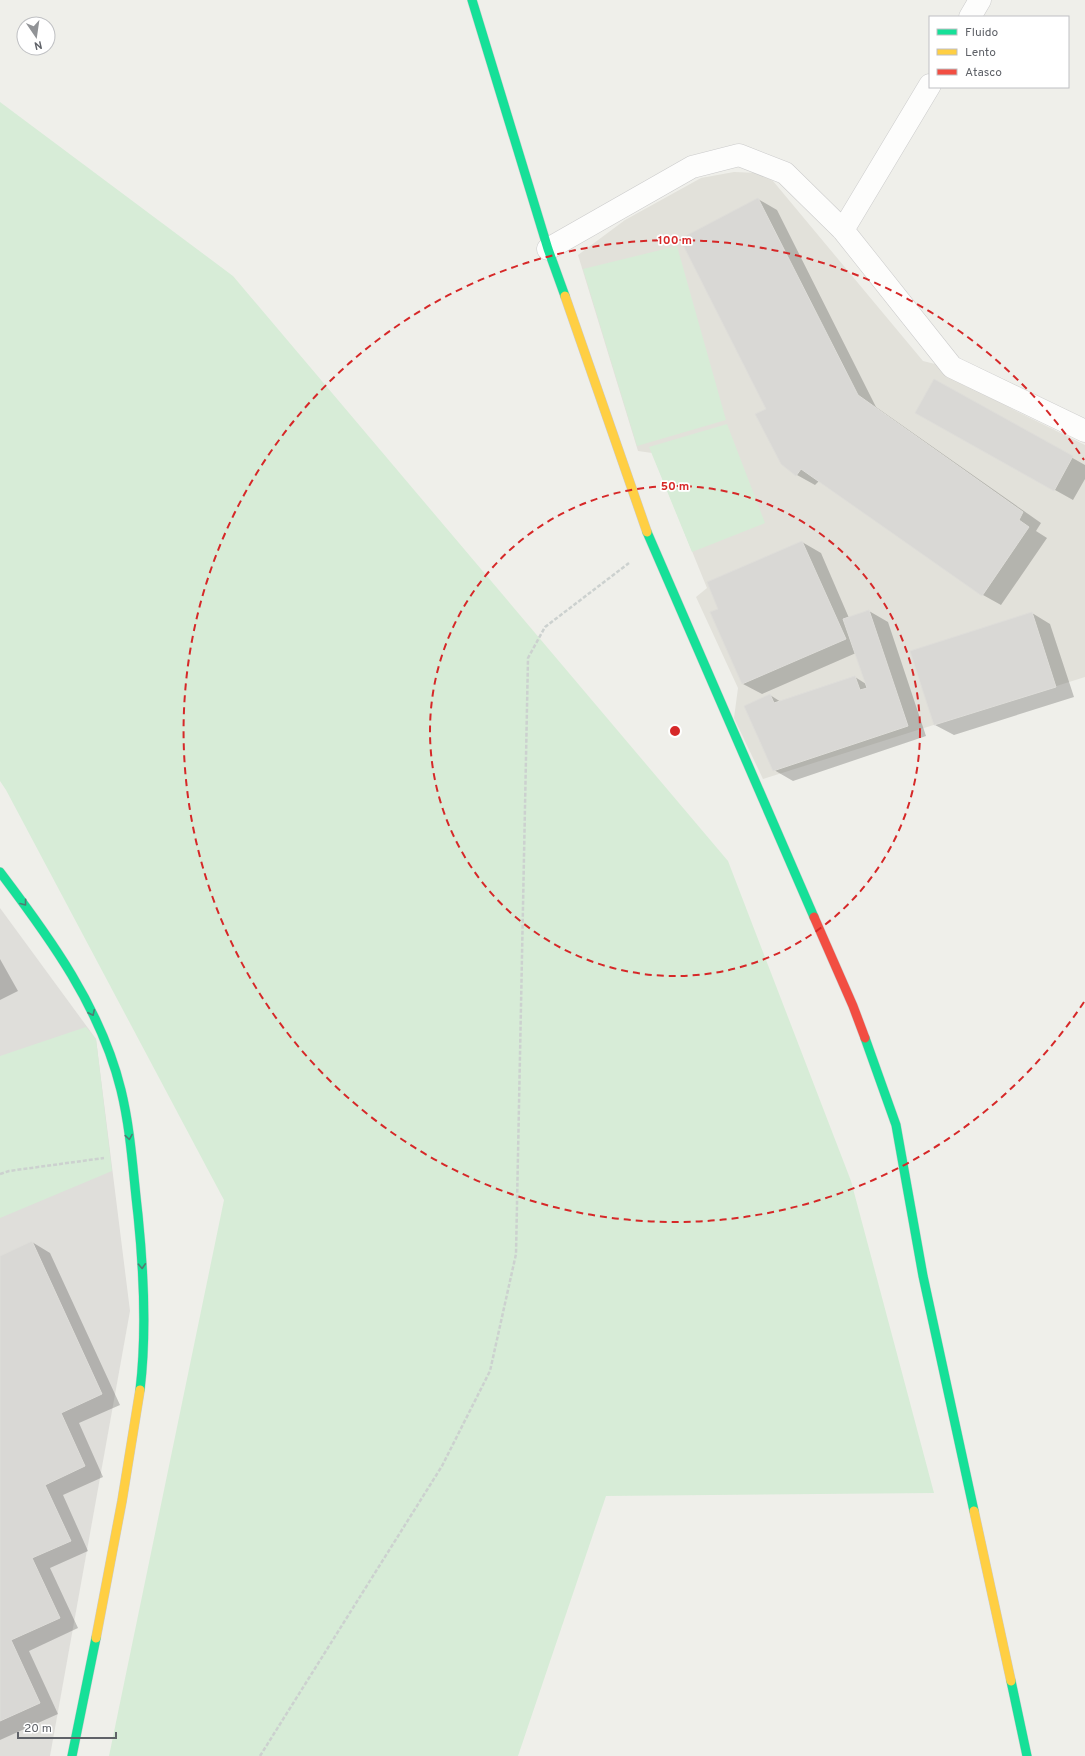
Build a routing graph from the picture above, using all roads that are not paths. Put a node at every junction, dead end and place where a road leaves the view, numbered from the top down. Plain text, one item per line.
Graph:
1 (472, 0) edge
2 (980, 0) edge
3 (971, 16) edge
4 (929, 87) edge
5 (843, 230) junction
6 (548, 249) junction
7 (1085, 431) edge
8 (0, 872) edge
9 (72, 1756) edge
10 (1027, 1756) edge

1 - 6 street
2 - 3 street
4 - 5 street
5 - 6 street
5 - 7 street
6 - 10 street
8 -> 9 street

